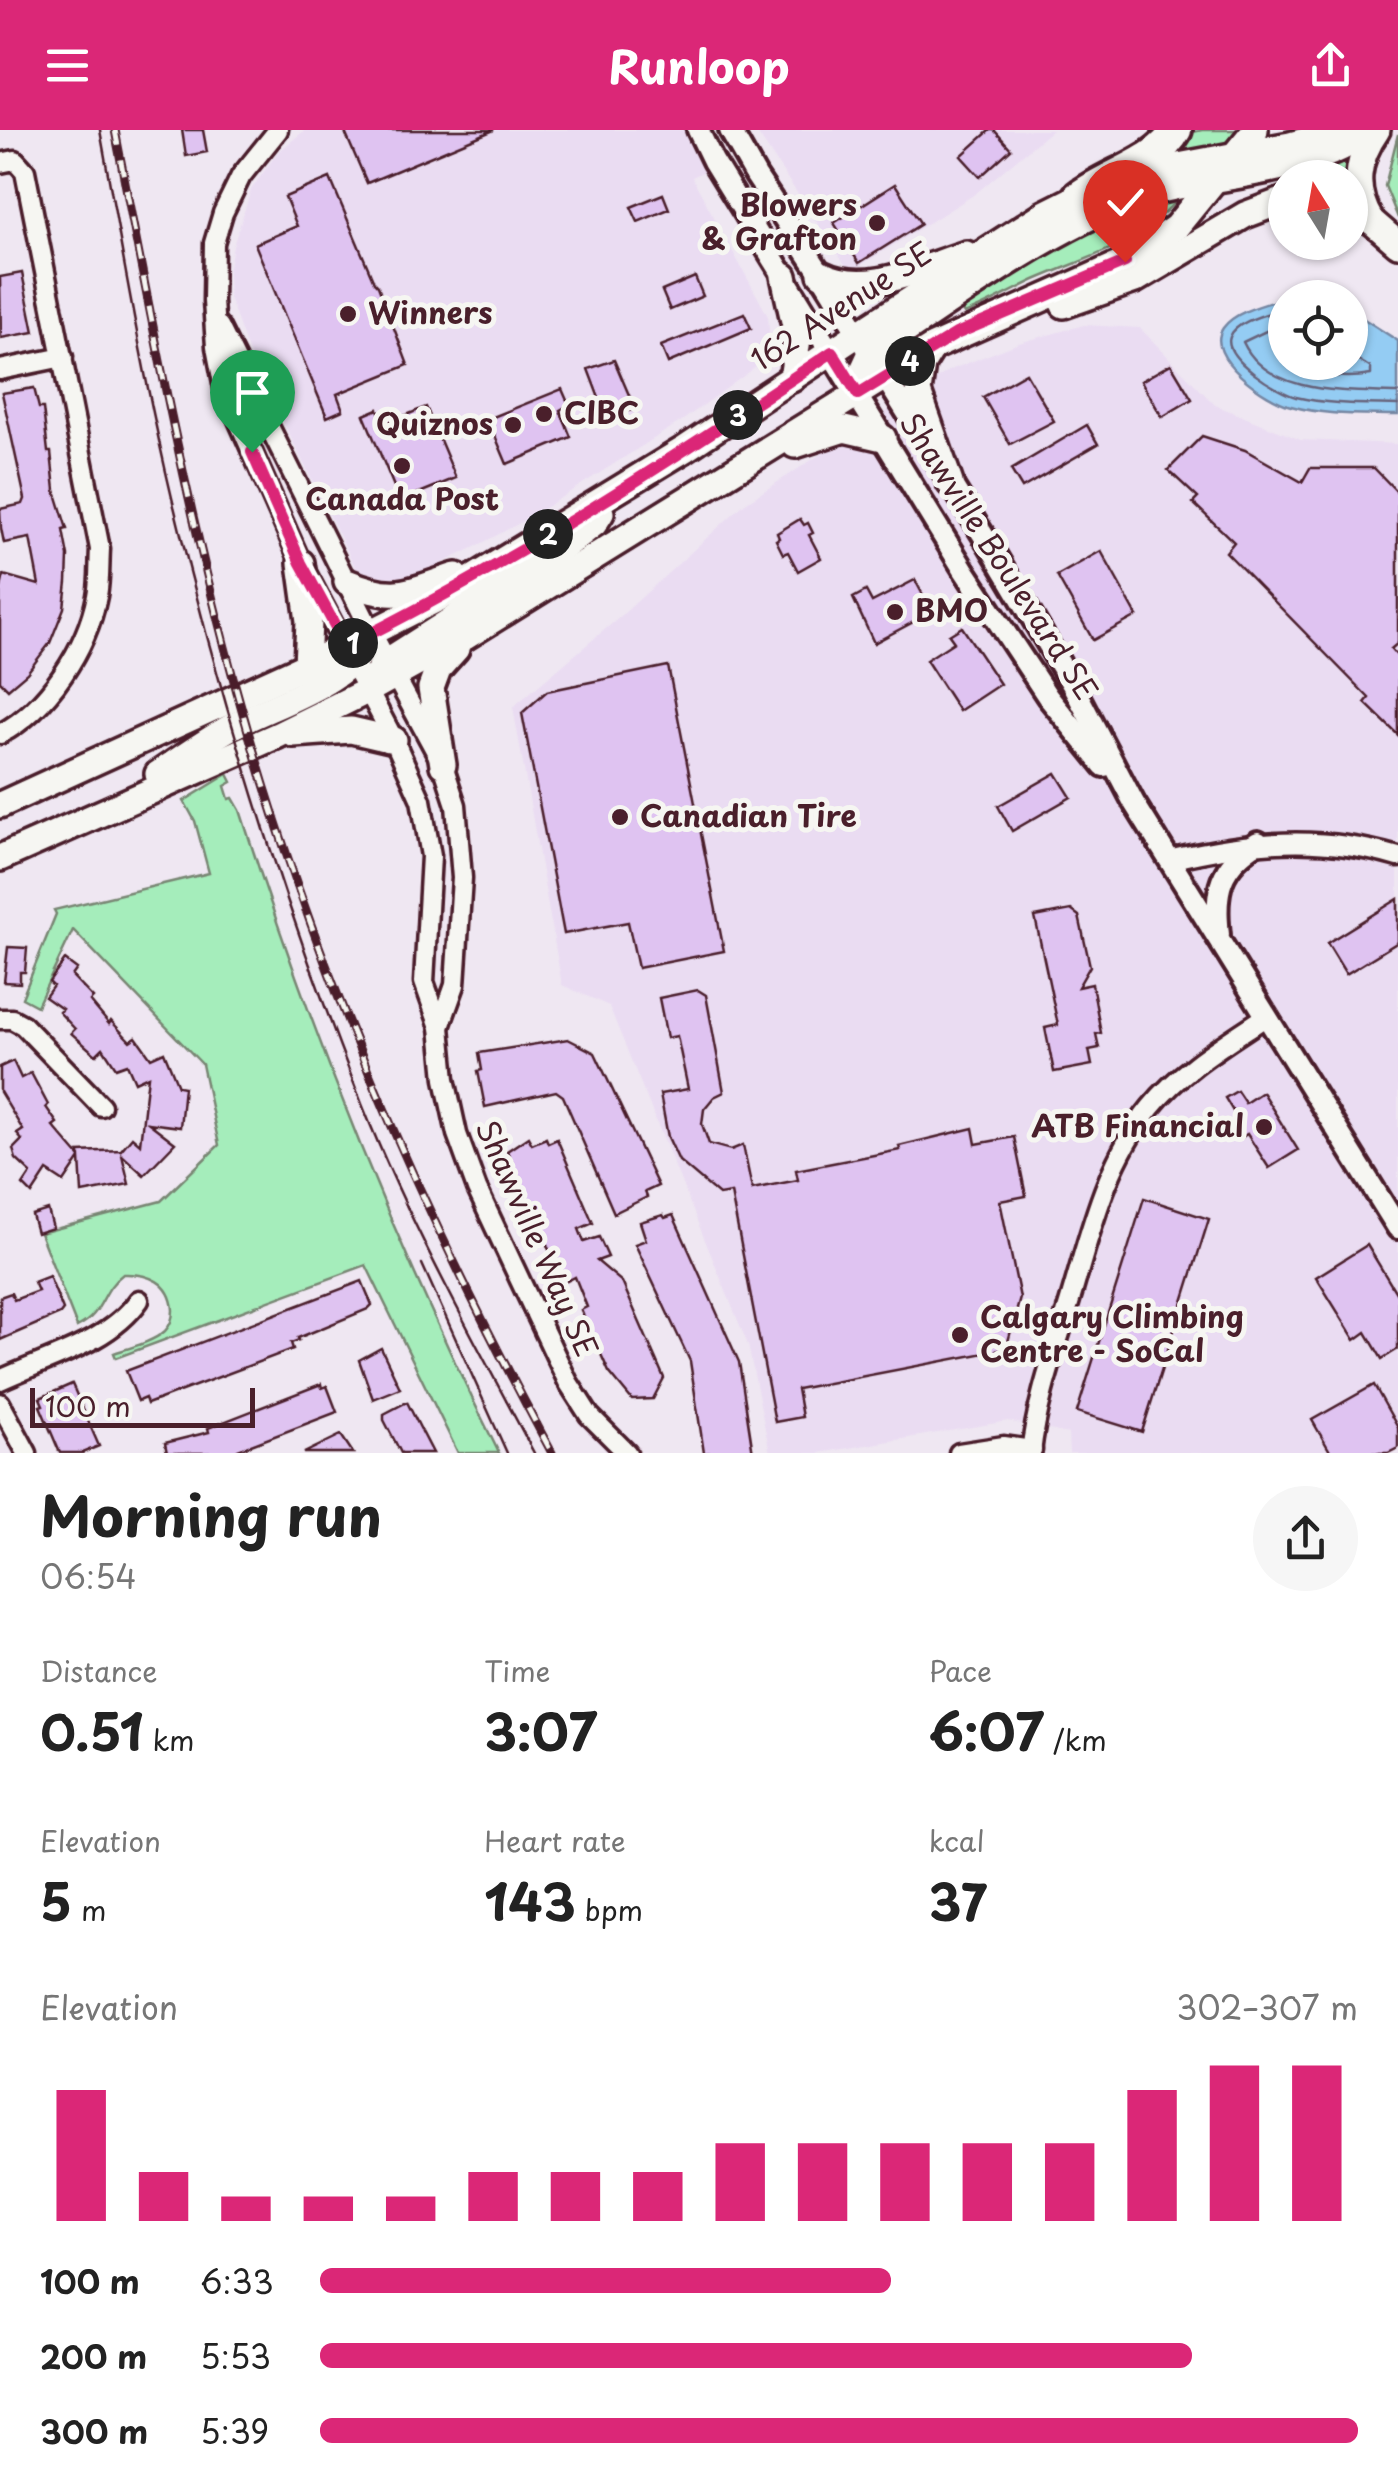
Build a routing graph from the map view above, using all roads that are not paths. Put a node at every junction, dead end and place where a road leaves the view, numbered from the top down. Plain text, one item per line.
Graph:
1 (278, 130) edge
2 (698, 130) edge
3 (730, 130) edge
4 (1176, 130) edge
5 (1255, 130) edge
6 (1345, 130) edge
7 (1369, 130) edge
8 (1377, 130) edge
9 (1235, 157) junction
10 (0, 162) edge
11 (1218, 178) junction
12 (1078, 197) junction
13 (1268, 206) edge
14 (1368, 218) edge
15 (1372, 221) junction
16 (999, 243) junction
17 (1398, 244) edge
18 (821, 274) junction
19 (784, 276) junction
20 (1024, 307) junction
21 (216, 320) junction
22 (933, 347) junction
23 (832, 352) junction
24 (870, 356) junction
25 (63, 357) junction
26 (0, 370) edge
27 (792, 379) junction
28 (858, 394) junction
29 (883, 438) junction
30 (721, 476) junction
31 (950, 483) junction
32 (612, 496) junction
33 (301, 563) junction
34 (486, 572) junction
35 (347, 582) junction
36 (372, 633) junction
37 (465, 638) junction
38 (350, 654) junction
39 (308, 665) junction
40 (390, 669) junction
41 (368, 690) junction
42 (0, 734) edge
43 (278, 735) junction
44 (394, 740) junction
45 (443, 766) junction
46 (1134, 803) junction
47 (0, 805) edge
48 (82, 822) junction
49 (1258, 842) junction
50 (1398, 857) edge
51 (0, 858) edge
52 (1169, 860) junction
53 (1219, 942) junction
54 (1266, 1017) junction
55 (0, 1019) edge
56 (440, 1027) junction
57 (100, 1106) dead end
58 (1398, 1228) edge
59 (139, 1300) dead end
60 (0, 1380) edge
61 (0, 1404) edge
62 (1032, 1451) edge
63 (28, 1453) edge
64 (627, 1453) edge
65 (959, 1453) edge

1 - 21 street, Shawville Way SE
2 - 19 street, Shawville Boulevard SE
3 - 18 street, Shawville Boulevard SE
4 - 12 highway
5 - 9 main road, 162 Avenue SE
6 - 9 main road, 162 Avenue SE
7 - 11 main road
8 - 15 main road
9 - 11 main road, 162 Avenue SE
9 - 12 main road, 162 Avenue SE
10 - 25 street
11 - 20 main road, 162 Avenue SE
11 - 24 main road
12 - 16 main road, 162 Avenue SE
13 - 20 main road
14 - 15 main road
15 - 17 main road
16 - 18 main road
16 - 24 main road, 162 Avenue SE
18 - 24 street, Shawville Boulevard SE
19 - 23 street, Shawville Boulevard SE
19 - 27 main road
20 - 22 main road, 162 Avenue SE
21 - 33 street, Shawville Way SE
21 - 35 street, Shawville Way SE
22 - 24 main road, 162 Avenue SE
22 - 31 main road
23 - 24 main road, 162 Avenue SE
23 - 27 main road, 162 Avenue SE
23 - 28 street, Shawville Boulevard SE
24 - 28 main road, 162 Avenue SE
24 - 31 street, Shawville Boulevard SE
25 - 26 street
25 - 42 street
27 - 32 main road, 162 Avenue SE
28 - 29 street, Shawville Boulevard SE
28 - 30 main road, 162 Avenue SE
29 - 30 main road
29 - 46 street, Shawville Boulevard SE
30 - 37 main road, 162 Avenue SE
31 - 46 street, Shawville Boulevard SE
32 - 34 main road, 162 Avenue SE
32 - 40 main road
33 - 38 street, Shawville Way SE
33 - 39 main road
34 - 35 main road
34 - 36 main road, 162 Avenue SE
35 - 36 street, Shawville Way SE
36 - 38 main road
36 - 40 street, Shawville Way SE
37 - 40 main road, 162 Avenue SE
37 - 45 main road
38 - 39 main road
38 - 41 street, Shawville Way SE
38 - 48 main road
39 - 47 main road
40 - 41 main road
40 - 45 street, Shawville Way SE
41 - 43 main road
41 - 44 street, Shawville Way SE
43 - 44 main road
43 - 48 main road
44 - 56 street, Shawville Way SE
45 - 56 street, Shawville Way SE
46 - 52 street, Shawville Boulevard SE
48 - 51 main road
49 - 50 street
49 - 52 street
49 - 53 street
52 - 53 street, Shawville Boulevard SE
53 - 54 street, Shawville Boulevard SE
54 - 58 street, Shawville Boulevard SE
54 - 62 street
55 - 57 street
56 - 64 street, Shawville Way SE
59 - 60 street
61 - 63 street
62 - 65 street

